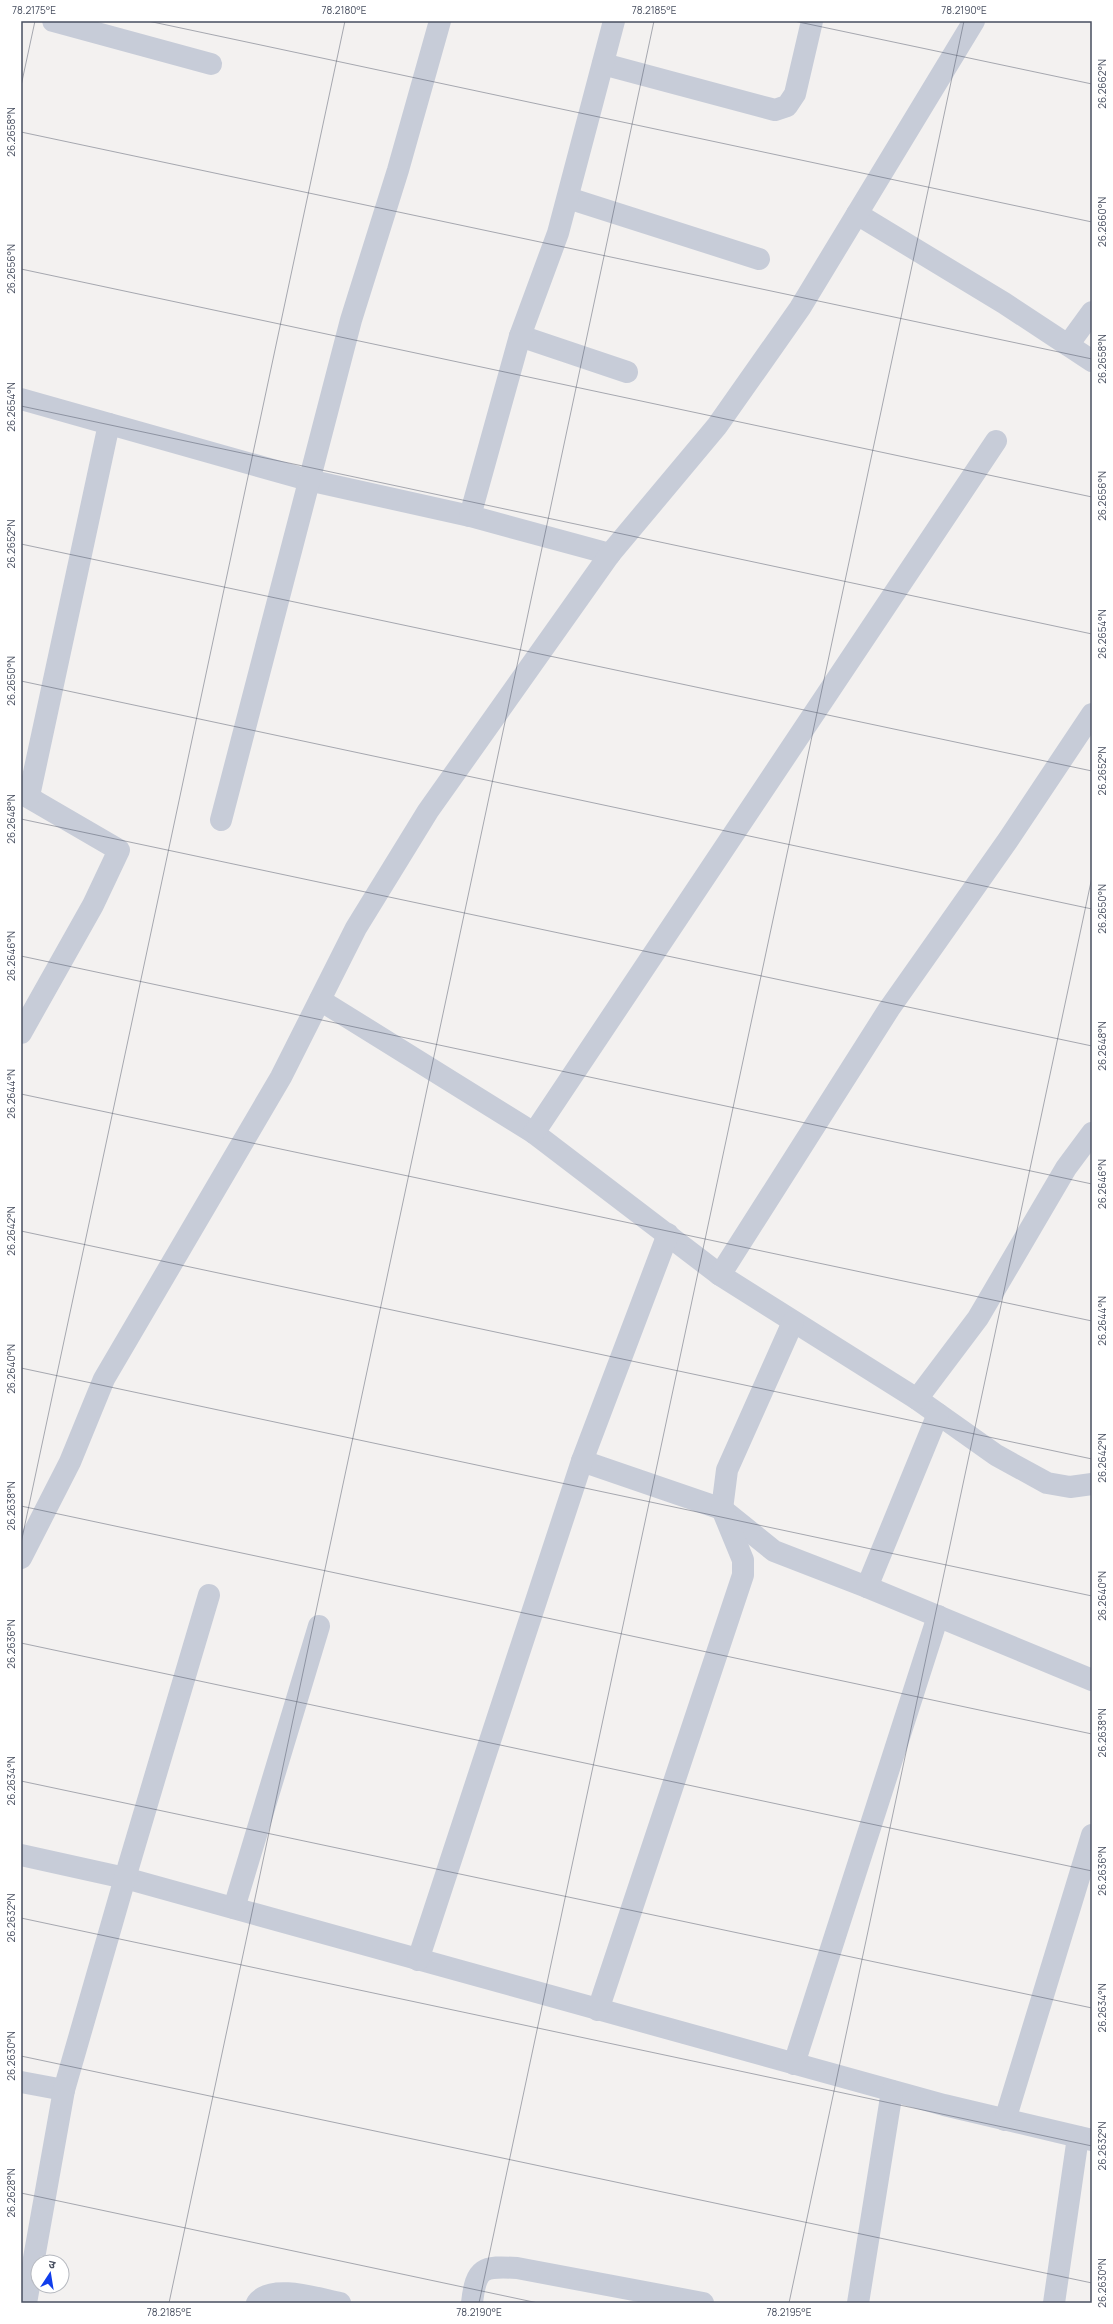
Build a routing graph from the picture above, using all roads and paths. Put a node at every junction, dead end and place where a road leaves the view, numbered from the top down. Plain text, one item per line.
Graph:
1 (53, 21) edge
2 (440, 21) edge
3 (614, 21) edge
4 (812, 21) edge
5 (974, 21) edge
6 (211, 64) dead end
7 (603, 64) junction
8 (568, 198) junction
9 (857, 214) junction
10 (759, 259) dead end
11 (1092, 312) edge
12 (520, 336) junction
13 (1068, 345) junction
14 (1092, 361) edge
15 (627, 372) dead end
16 (21, 400) edge
17 (109, 424) junction
18 (996, 440) dead end
19 (308, 480) junction
20 (470, 516) junction
21 (610, 554) junction
22 (1092, 714) edge
23 (25, 794) edge
24 (221, 820) dead end
25 (320, 1000) junction
26 (21, 1033) edge
27 (534, 1133) junction
28 (1092, 1133) edge
29 (668, 1234) junction
30 (720, 1275) junction
31 (793, 1322) junction
32 (917, 1399) junction
33 (938, 1414) junction
34 (582, 1461) junction
35 (1092, 1484) edge
36 (722, 1509) junction
37 (21, 1558) edge
38 (867, 1587) junction
39 (209, 1595) dead end
40 (938, 1616) junction
41 (319, 1626) dead end
42 (1092, 1680) edge
43 (1092, 1834) edge
44 (21, 1855) edge
45 (125, 1878) junction
46 (234, 1908) junction
47 (418, 1960) junction
48 (598, 2010) junction
49 (794, 2064) junction
50 (21, 2082) edge
51 (64, 2090) junction
52 (892, 2091) junction
53 (1005, 2120) junction
54 (1085, 2138) edge
55 (669, 2300) edge
56 (26, 2303) edge
57 (257, 2303) edge
58 (340, 2303) edge
59 (472, 2303) edge
60 (703, 2303) edge
61 (858, 2303) edge
62 (1054, 2303) edge

1 - 6 street
2 - 19 street
3 - 7 street
4 - 7 street
5 - 9 street
7 - 8 street
8 - 10 street
8 - 12 street
9 - 13 street
9 - 21 street
11 - 13 street
12 - 15 street
12 - 20 street
13 - 14 street
16 - 17 street
17 - 19 street
17 - 23 street
18 - 27 street
19 - 20 street
19 - 24 street
20 - 21 street
21 - 25 street
22 - 30 street
23 - 26 street
25 - 27 street
25 - 37 street
27 - 29 street
28 - 32 street
29 - 30 street
29 - 34 street
30 - 31 street
31 - 32 street
31 - 36 street
32 - 33 street
33 - 35 street
33 - 38 street
34 - 36 street
34 - 47 street
36 - 38 street
36 - 48 street
38 - 40 street
39 - 45 street
40 - 42 street
40 - 49 street
41 - 46 street
43 - 53 street
44 - 45 street
45 - 46 street
45 - 51 street
46 - 47 street
47 - 48 street
48 - 49 street
49 - 52 street
50 - 51 street
51 - 56 street
52 - 53 street
52 - 61 street
53 - 54 street
54 - 62 street
55 - 59 street
55 - 60 street
57 - 58 street

